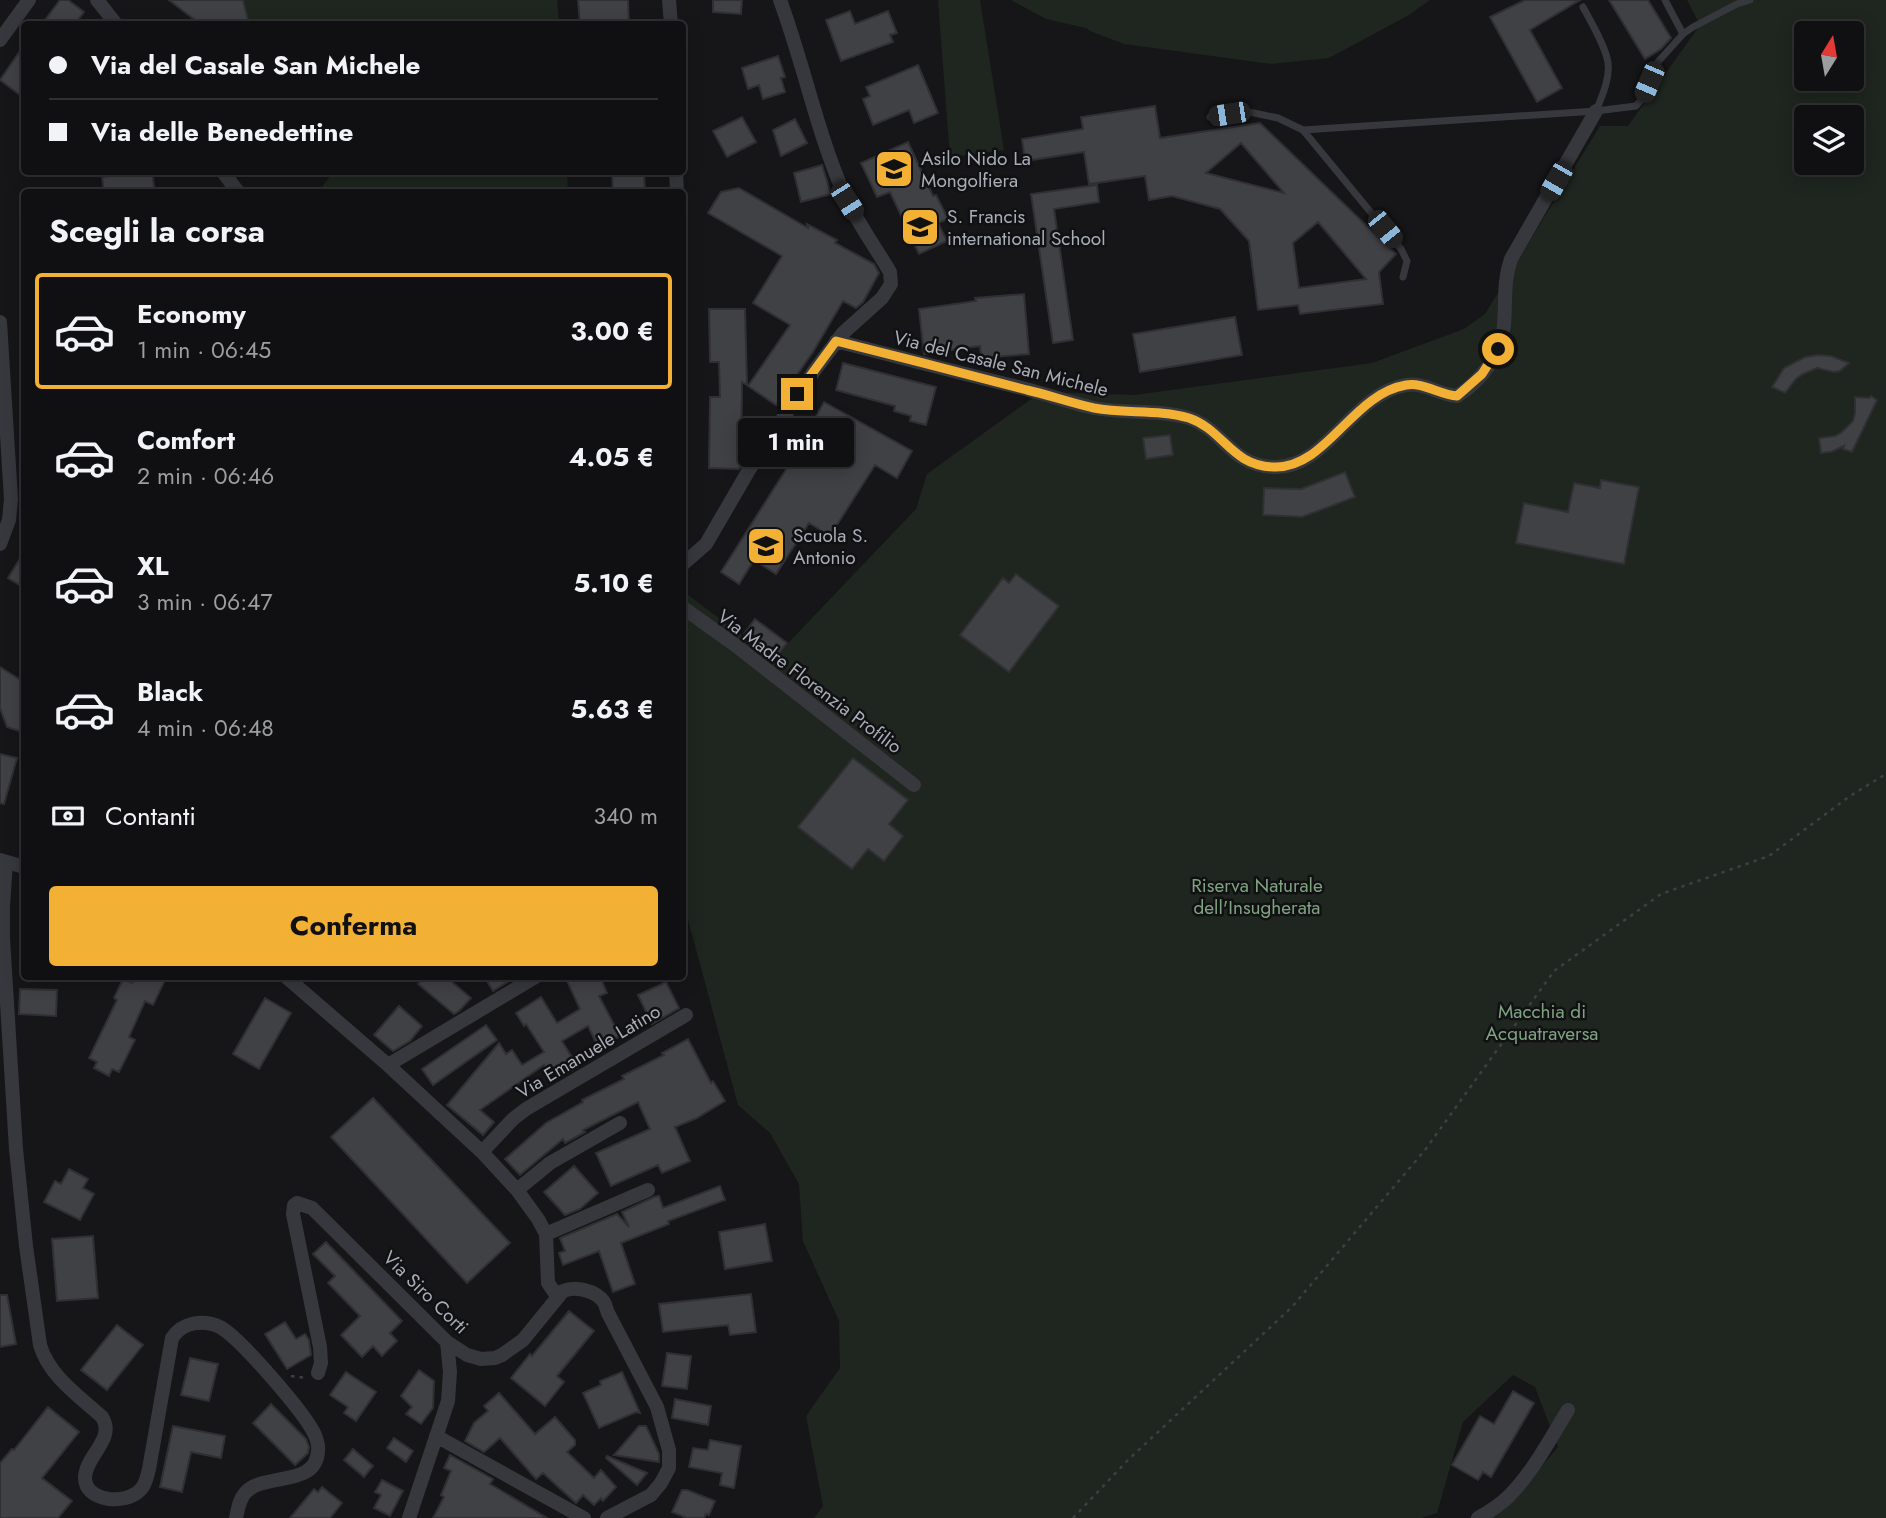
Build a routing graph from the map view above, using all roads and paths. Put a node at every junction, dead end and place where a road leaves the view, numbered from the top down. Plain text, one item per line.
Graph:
1 (29, 0) edge
2 (97, 0) edge
3 (669, 0) edge
4 (780, 0) edge
5 (1665, 0) edge
6 (1750, 0) edge
7 (1583, 7) dead end
8 (114, 21) edge
9 (670, 21) edge
10 (1683, 34) junction
11 (0, 40) edge
12 (1596, 111) junction
13 (1210, 117) dead end
14 (1303, 130) junction
15 (1403, 276) dead end
16 (0, 322) edge
17 (836, 341) junction
18 (0, 544) edge
19 (686, 561) edge
20 (686, 610) edge
21 (1886, 774) edge
22 (914, 785) dead end
23 (3, 861) edge
24 (21, 866) edge
25 (290, 980) edge
26 (530, 980) edge
27 (686, 1015) dead end
28 (388, 1065) junction
29 (620, 1124) dead end
30 (482, 1152) junction
31 (517, 1190) junction
32 (649, 1190) dead end
33 (546, 1234) junction
34 (557, 1296) junction
35 (447, 1342) junction
36 (318, 1373) joint
37 (290, 1376) dead end
38 (1569, 1410) dead end
39 (436, 1436) junction
40 (236, 1518) edge
41 (409, 1518) edge
42 (584, 1518) edge
43 (607, 1518) edge
44 (1073, 1518) edge
45 (1478, 1518) edge

1 - 11 street
2 - 8 street
3 - 9 street
4 - 17 street
5 - 10 lane
6 - 10 lane
7 - 12 lane
10 - 12 lane
12 - 14 lane
12 - 17 street, Via del Casale San Michele
13 - 14 lane
14 - 15 lane
16 - 18 street
17 - 19 street
20 - 22 street, Via Madre Florenzia Profilio
21 - 44 path
23 - 24 street
23 - 40 street
25 - 28 street
26 - 28 street
27 - 30 street, Via Emanuele Latino
28 - 30 street
29 - 31 street
30 - 31 street
31 - 33 street
32 - 33 street
33 - 34 street
34 - 35 street, Via Siro Corti
34 - 43 street
35 - 36 street, Via Siro Corti
35 - 39 street
36 - 37 path
38 - 45 street
39 - 41 street
39 - 42 street

